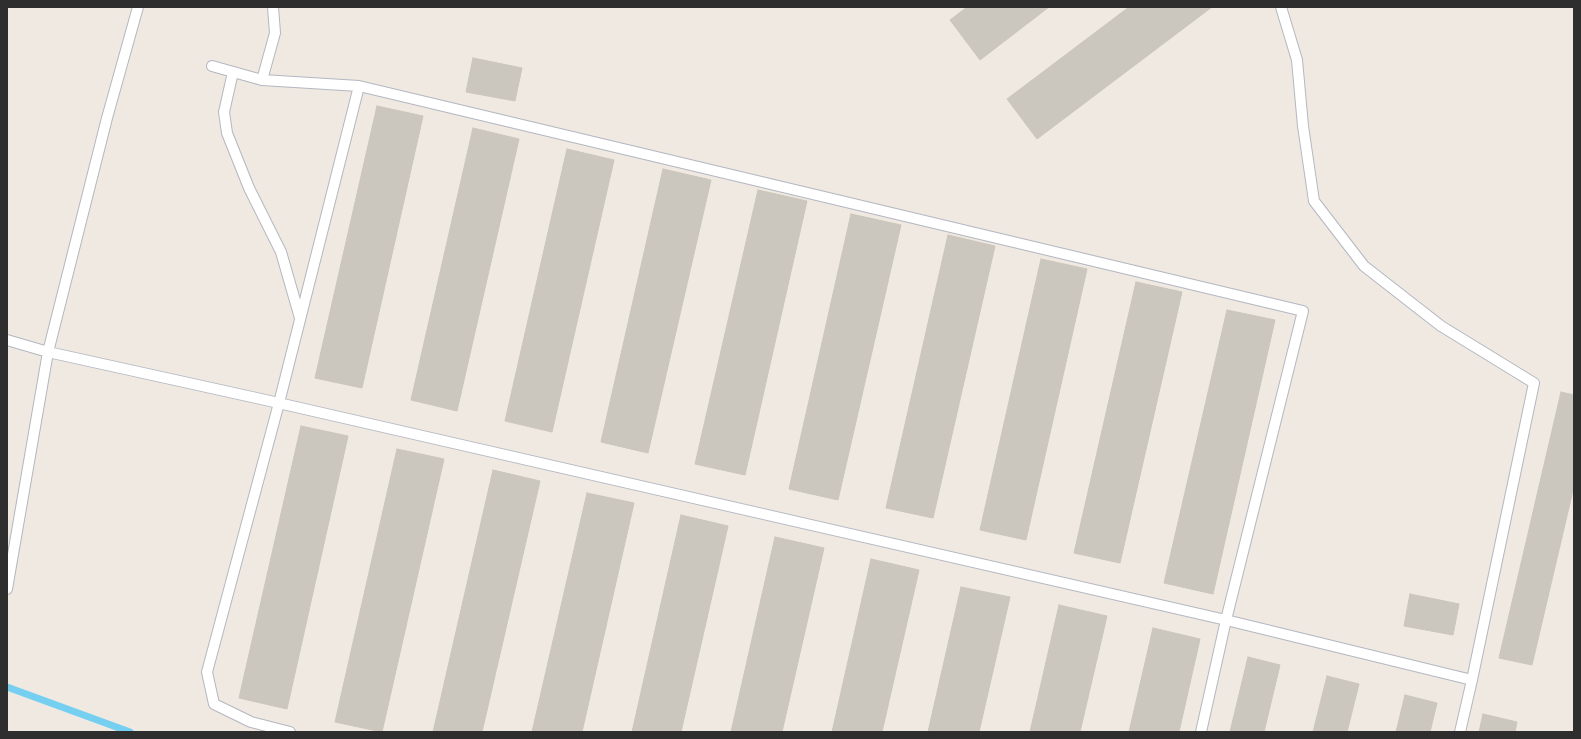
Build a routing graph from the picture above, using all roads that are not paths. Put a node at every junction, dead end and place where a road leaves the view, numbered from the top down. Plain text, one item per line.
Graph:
1 (138, 7) edge
2 (273, 7) edge
3 (1281, 7) edge
4 (212, 66) dead end
5 (233, 72) junction
6 (262, 80) junction
7 (359, 86) junction
8 (300, 319) junction
9 (7, 340) edge
10 (48, 352) junction
11 (279, 403) junction
12 (7, 589) edge
13 (1226, 620) junction
14 (1472, 680) junction
15 (290, 732) edge
16 (1201, 732) edge
17 (1460, 732) edge

1 - 10 lane
2 - 6 lane
3 - 14 lane
4 - 5 lane
5 - 6 lane
5 - 8 lane
6 - 7 lane
7 - 8 lane
7 - 13 lane
8 - 11 lane
9 - 10 lane
10 - 11 lane
10 - 12 lane
11 - 13 lane
11 - 15 lane
13 - 14 lane
13 - 16 lane
14 - 17 lane

